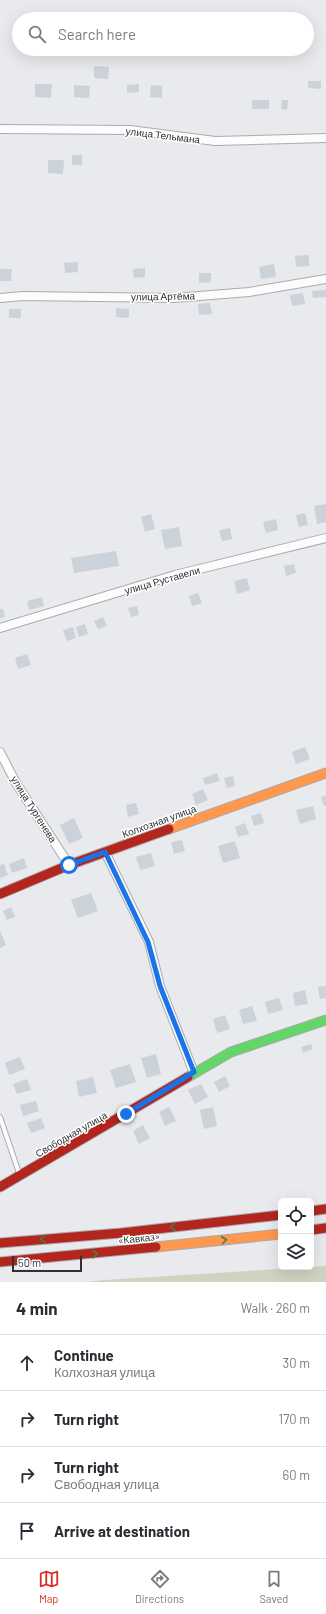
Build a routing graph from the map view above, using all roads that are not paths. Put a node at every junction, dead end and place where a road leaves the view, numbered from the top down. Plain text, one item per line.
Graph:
1 (0, 129) edge
2 (326, 138) edge
3 (326, 280) edge
4 (0, 298) edge
5 (326, 538) edge
6 (0, 628) edge
7 (0, 752) edge
8 (326, 773) edge
9 (105, 852) junction
10 (69, 865) junction
11 (0, 894) edge
12 (326, 1020) edge
13 (194, 1072) junction
14 (0, 1117) edge
15 (20, 1176) junction
16 (0, 1187) edge
17 (326, 1209) edge
18 (314, 1211) edge
19 (278, 1215) edge
20 (326, 1228) edge
21 (314, 1230) edge
22 (278, 1234) edge
23 (0, 1243) edge
24 (0, 1262) edge

1 - 2 street, улица Тельмана
3 - 4 street, улица Артёма
5 - 6 street, улица Руставели
7 - 10 street, улица Тургенева
8 - 9 main road, Колхозная улица
9 - 10 main road, Колхозная улица
9 - 13 street
10 - 11 main road, Колхозная улица
12 - 13 main road, Свободная улица
13 - 15 main road, Свободная улица
14 - 15 lane
15 - 16 main road, Свободная улица
17 - 18 main road
19 -> 23 main road, «Кавказ»
20 - 21 main road
24 -> 22 main road, «Кавказ»

